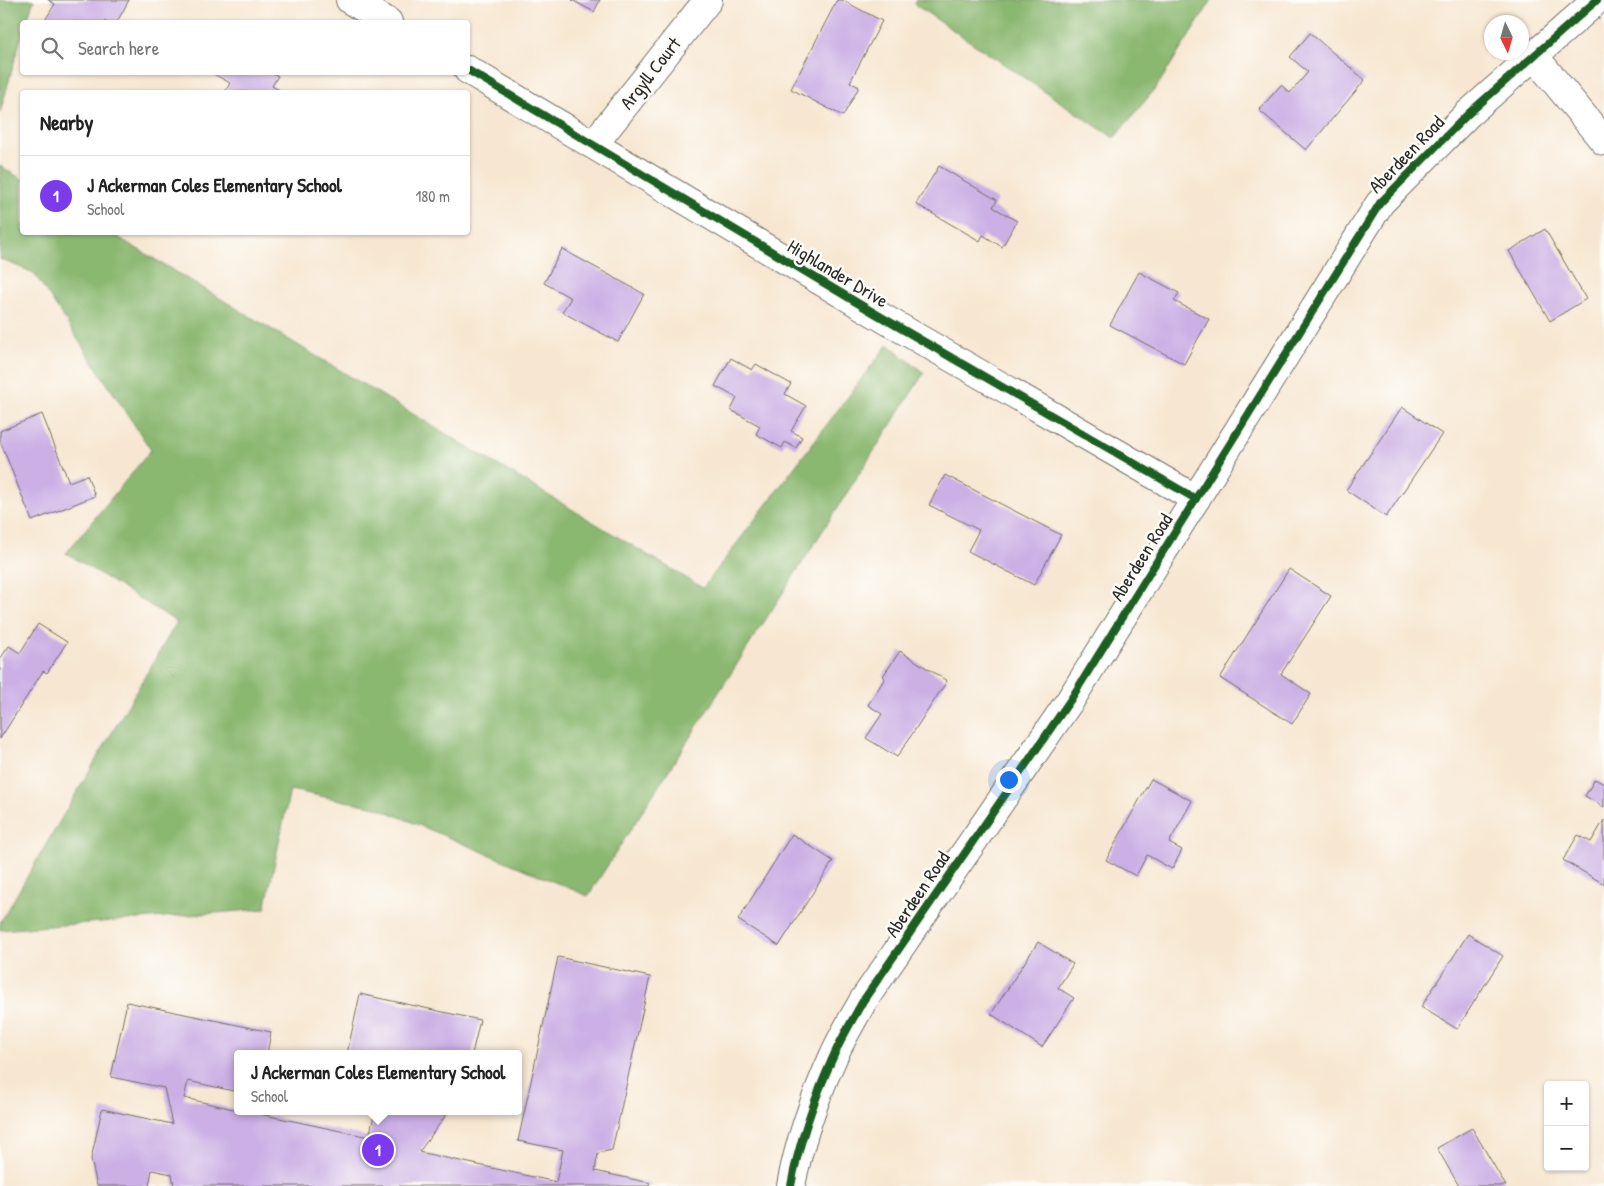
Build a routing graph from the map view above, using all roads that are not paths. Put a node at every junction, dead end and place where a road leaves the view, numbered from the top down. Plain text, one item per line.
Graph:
1 (350, 0) edge
2 (708, 0) edge
3 (1597, 0) edge
4 (385, 20) edge
5 (1534, 56) junction
6 (470, 71) edge
7 (1604, 141) edge
8 (593, 145) junction
9 (1196, 499) junction
10 (790, 1186) edge

1 - 4 street
2 - 8 street, Argyll Court
3 - 5 street, Aberdeen Road
5 - 7 street
5 - 9 street, Aberdeen Road
6 - 8 street, Highlander Drive
8 - 9 street, Highlander Drive
9 - 10 street, Aberdeen Road

